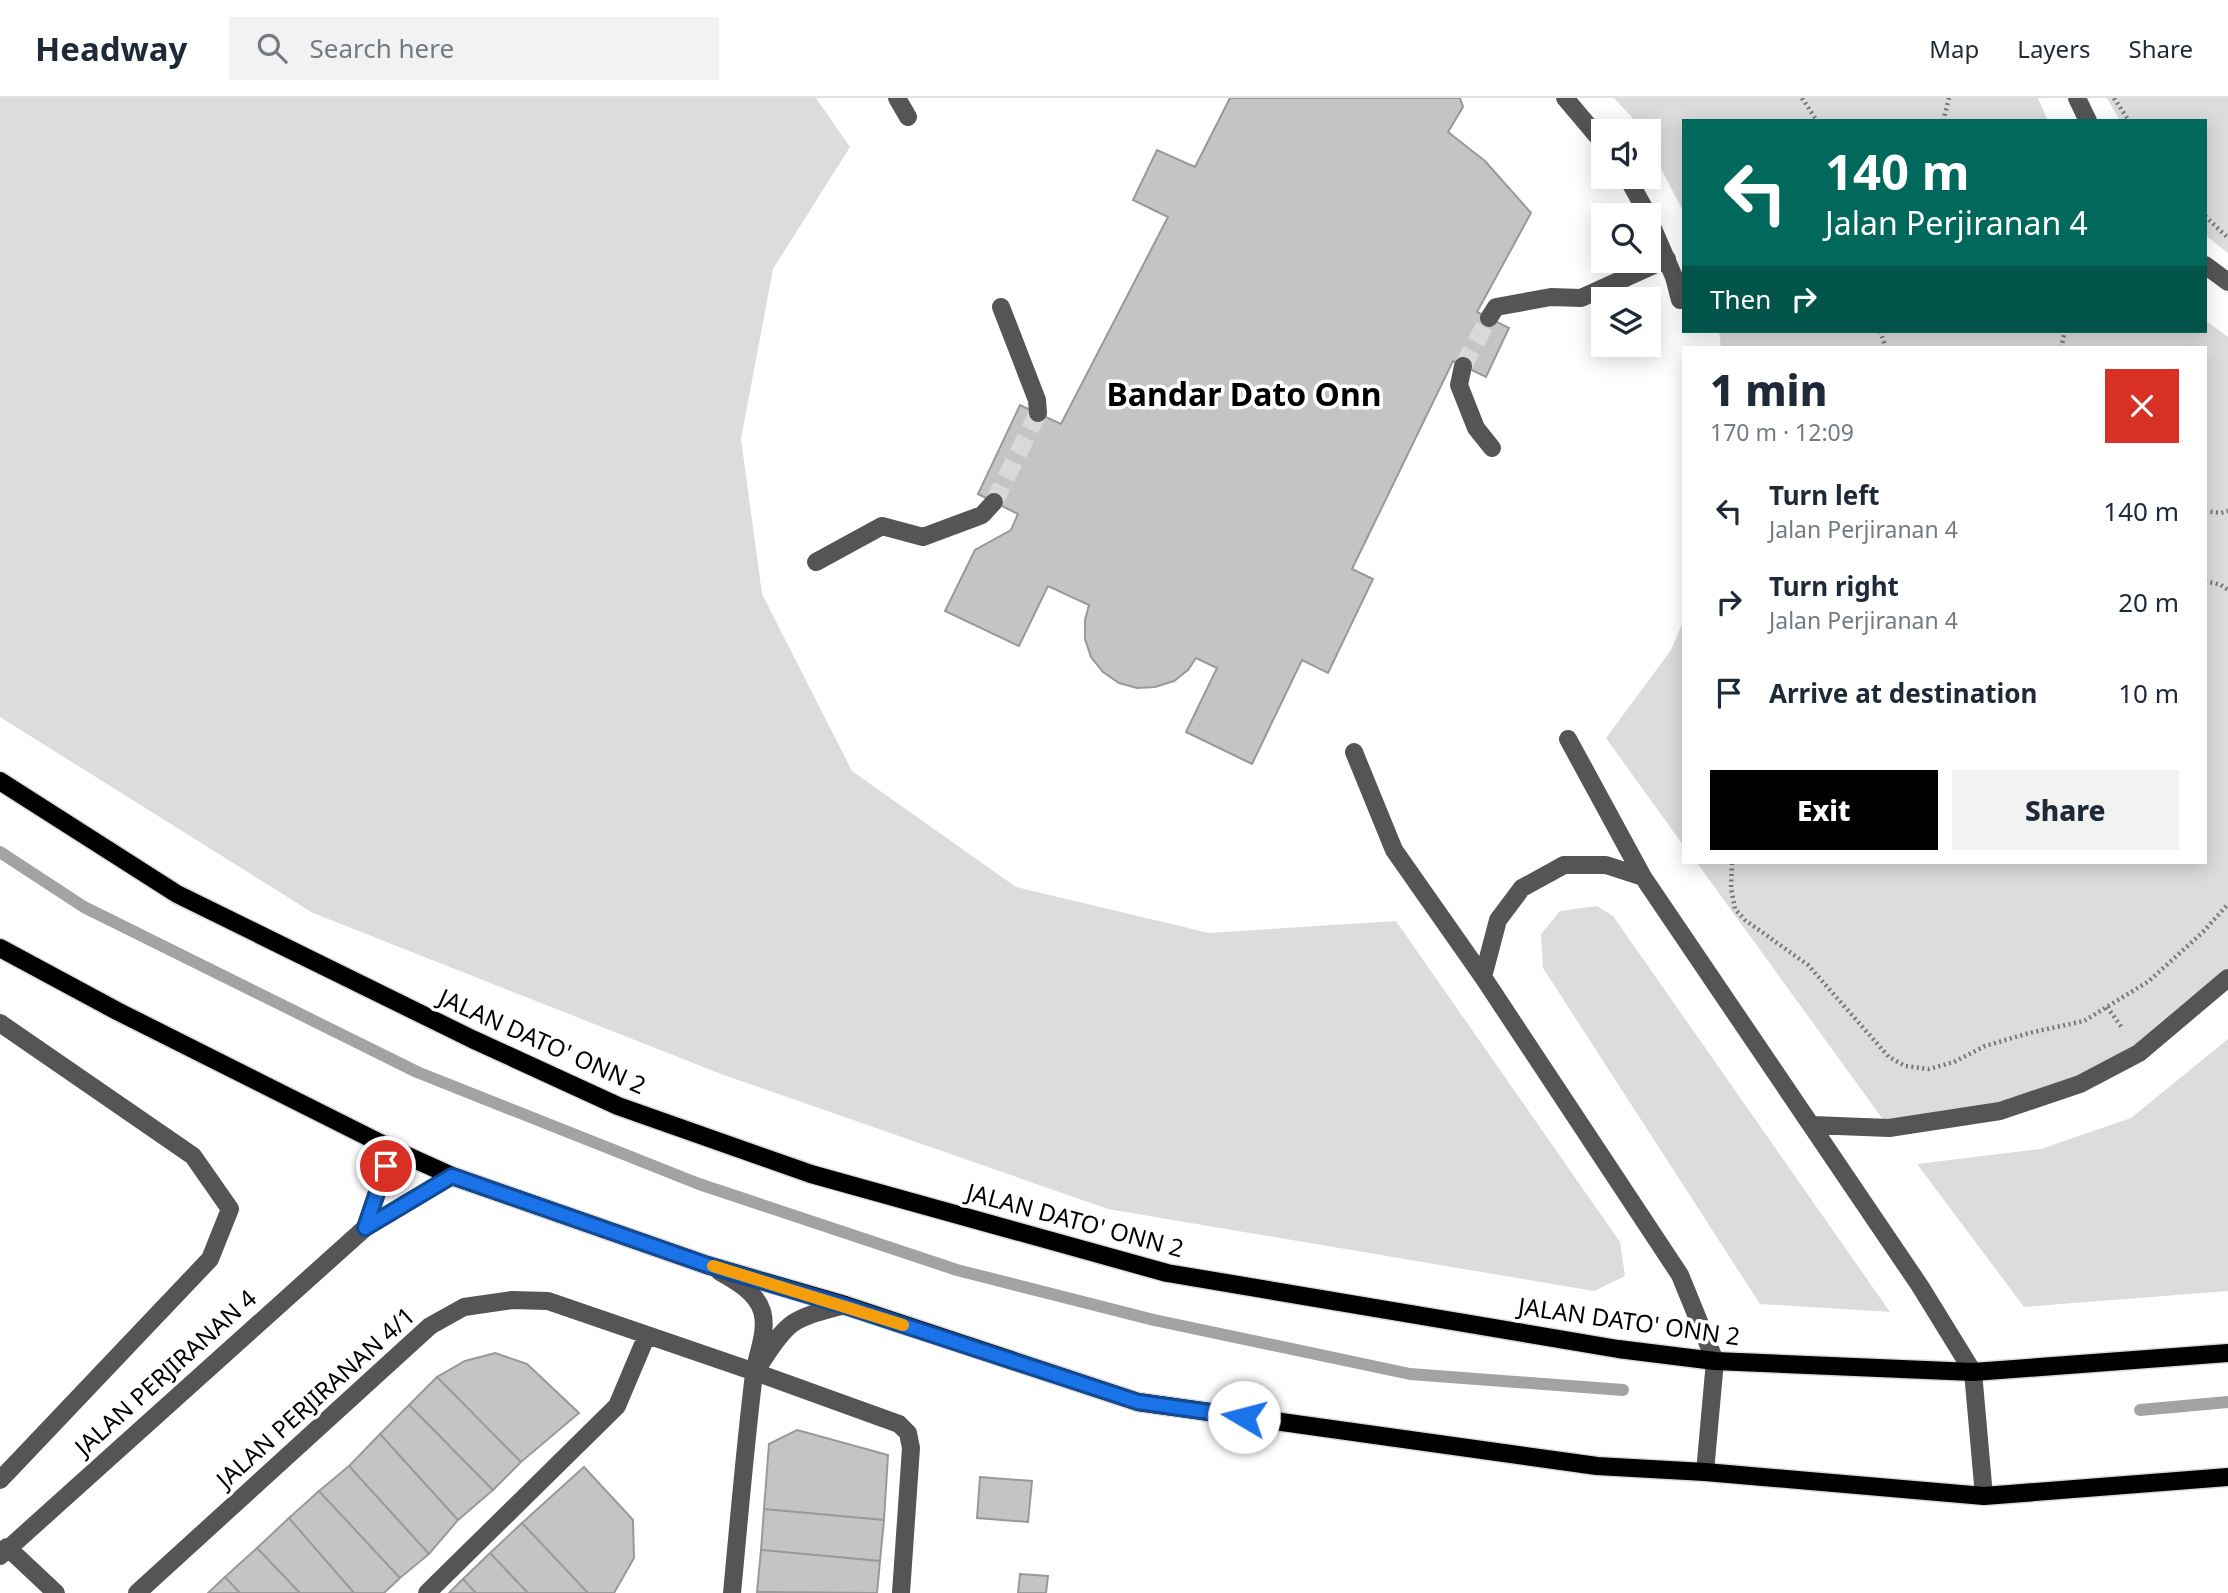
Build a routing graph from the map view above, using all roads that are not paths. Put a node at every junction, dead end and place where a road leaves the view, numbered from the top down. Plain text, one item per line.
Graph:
1 (897, 98) edge
2 (1564, 98) edge
3 (2077, 98) edge
4 (908, 117) dead end
5 (2087, 119) edge
6 (1591, 129) edge
7 (1661, 245) edge
8 (1667, 259) junction
9 (2207, 266) edge
10 (2228, 282) edge
11 (1680, 300) dead end
12 (1001, 307) dead end
13 (1489, 318) tunnel mouth
14 (1463, 366) tunnel mouth
15 (1038, 413) tunnel mouth
16 (1492, 447) dead end
17 (995, 502) tunnel mouth
18 (816, 562) dead end
19 (1568, 739) dead end
20 (1354, 752) dead end
21 (0, 781) edge
22 (1643, 877) junction
23 (1, 949) edge
24 (1483, 976) junction
25 (2228, 978) edge
26 (0, 1023) edge
27 (1812, 1125) junction
28 (392, 1149) junction
29 (452, 1176) junction
30 (365, 1228) junction
31 (707, 1265) junction
32 (845, 1306) junction
33 (647, 1335) junction
34 (2228, 1353) edge
35 (1715, 1361) junction
36 (755, 1372) junction
37 (1973, 1372) junction
38 (1705, 1472) junction
39 (2228, 1477) edge
40 (0, 1480) edge
41 (1984, 1496) junction
42 (4, 1551) edge
43 (56, 1593) edge
44 (137, 1593) edge
45 (427, 1593) edge
46 (732, 1593) edge
47 (901, 1593) edge

1 - 4 street
2 - 6 street
3 - 5 street
7 - 8 street
8 - 11 street
8 - 13 street
9 - 10 street
12 - 15 street
14 - 16 street
17 - 18 street
19 - 22 street
20 - 24 street
21 - 35 main road, JALAN DATO' ONN 2
22 - 24 street
22 - 27 street
23 - 28 main road
24 - 35 street
25 - 27 street
26 - 40 street
27 - 37 street
28 - 29 main road
28 - 30 street, JALAN PERJIRANAN 4
29 - 30 street, JALAN PERJIRANAN 4
29 - 31 main road
30 - 42 street, JALAN PERJIRANAN 4
31 - 32 main road
31 - 36 street
32 - 36 street
32 - 38 main road
33 - 36 street, JALAN PERJIRANAN 4/1
33 - 44 street, JALAN PERJIRANAN 4/1
33 - 45 street
34 - 37 main road, JALAN DATO' ONN 2
35 - 37 main road, JALAN DATO' ONN 2
35 - 38 street
36 - 46 street
36 - 47 street, JALAN PERJIRANAN 4/1
37 - 41 street
38 - 41 main road
39 - 41 main road
42 - 43 street

